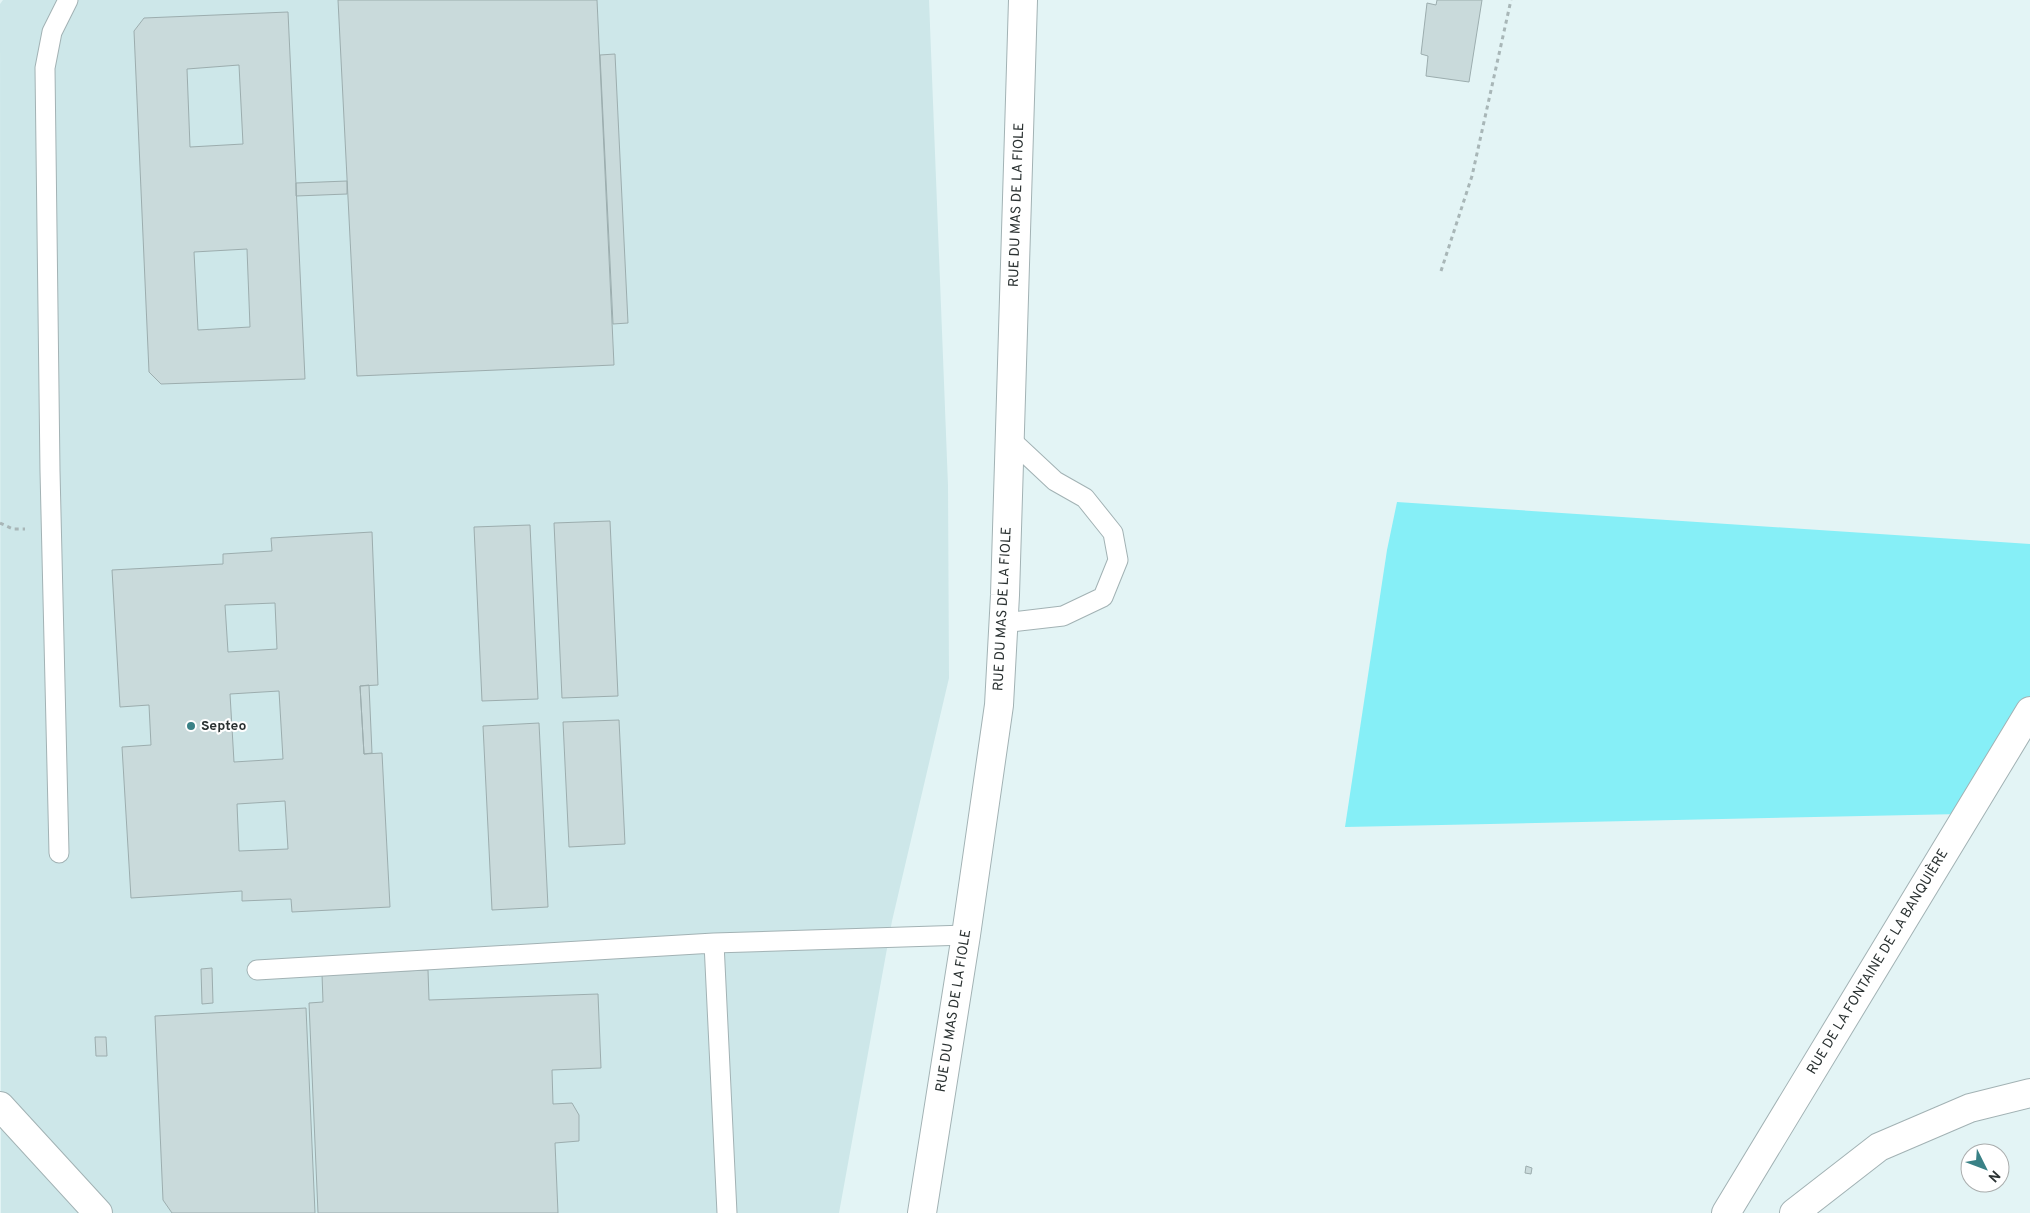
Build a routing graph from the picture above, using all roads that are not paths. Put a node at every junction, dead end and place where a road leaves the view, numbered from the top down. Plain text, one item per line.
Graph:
1 (68, 0) edge
2 (1023, 0) edge
3 (1010, 439) junction
4 (1003, 623) junction
5 (2030, 711) edge
6 (59, 853) dead end
7 (966, 935) junction
8 (714, 943) junction
9 (256, 970) dead end
10 (2030, 1093) edge
11 (0, 1106) edge
12 (82, 1207) edge
13 (727, 1213) edge
14 (922, 1213) edge
15 (1726, 1213) edge
16 (1794, 1213) edge

1 - 6 lane
2 - 3 street, RUE DU MAS DE LA FIOLE
3 - 4 street, RUE DU MAS DE LA FIOLE
3 - 4 lane
4 - 7 street, RUE DU MAS DE LA FIOLE
5 - 15 street, RUE DE LA FONTAINE DE LA BANQUIÈRE
7 - 8 lane
7 - 14 street, RUE DU MAS DE LA FIOLE
8 - 9 lane
8 - 13 lane
10 - 16 street
11 - 12 street

